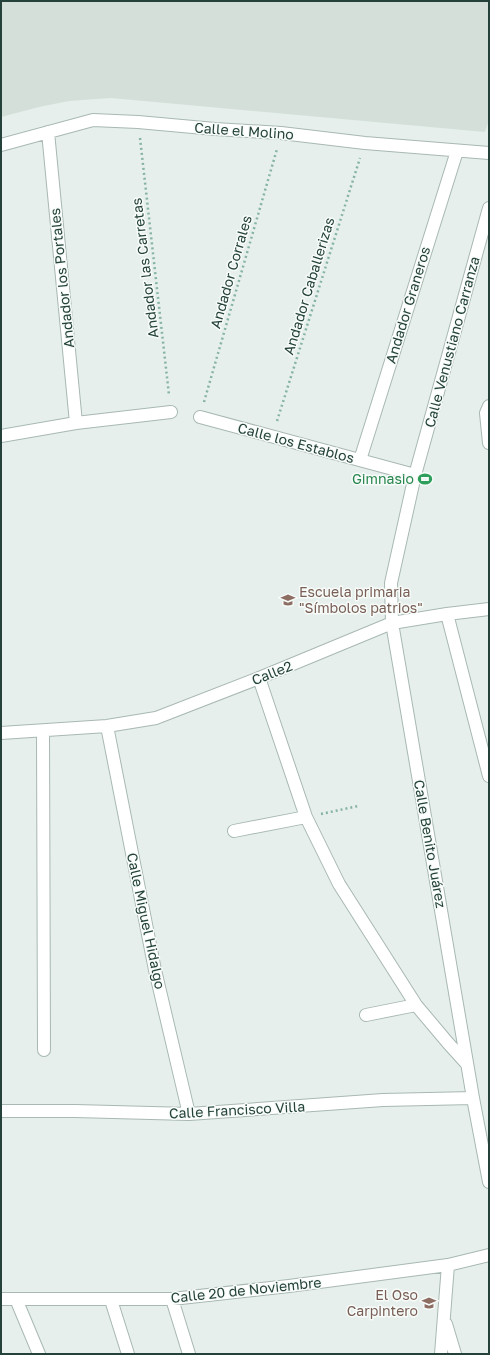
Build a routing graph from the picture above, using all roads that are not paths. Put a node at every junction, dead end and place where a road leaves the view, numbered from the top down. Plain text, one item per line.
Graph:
1 (48, 132) junction
2 (1, 145) edge
3 (457, 151) junction
4 (489, 153) edge
5 (489, 208) edge
6 (489, 406) edge
7 (171, 412) road end
8 (200, 417) road end
9 (76, 423) junction
10 (1, 436) edge
11 (489, 443) edge
12 (360, 460) junction
13 (415, 475) junction
14 (489, 609) edge
15 (447, 614) junction
16 (392, 623) junction
17 (259, 678) junction
18 (107, 726) junction
19 (43, 731) junction
20 (1, 733) edge
21 (489, 776) edge
22 (306, 817) junction
23 (234, 832) dead end
24 (416, 1005) junction
25 (366, 1015) dead end
26 (44, 1050) dead end
27 (468, 1064) junction
28 (473, 1098) junction
29 (1, 1111) edge
30 (189, 1114) junction
31 (489, 1182) edge
32 (489, 1255) edge
33 (448, 1265) junction
34 (1, 1299) edge
35 (16, 1299) junction
36 (172, 1299) junction
37 (110, 1300) junction
38 (444, 1316) junction
39 (39, 1354) edge
40 (128, 1354) edge
41 (189, 1354) edge
42 (441, 1354) edge
43 (455, 1354) edge

1 - 2 street, Calle el Molino
1 - 3 street, Calle el Molino
1 - 9 street, Andador los Portales
3 - 4 street, Calle el Molino
3 - 12 street, Andador Graneros
5 - 13 street, Calle Venustiano Carranza
6 - 11 street
7 - 9 street
8 - 12 street, Calle los Establos
9 - 10 street
12 - 13 street, Calle los Establos
13 - 16 street
14 - 15 street, Calle2
15 - 16 street, Calle2
15 - 21 street
16 - 17 street, Calle2
16 - 27 street, Calle Benito Juárez
17 - 18 street, Calle2
17 - 22 street
18 - 19 street, Calle2
18 - 30 street, Calle Miguel Hidalgo
19 - 20 street, Calle2
19 - 26 street
22 - 23 street
22 - 24 street
24 - 25 street
24 - 27 street
27 - 28 street, Calle Benito Juárez
28 - 30 street, Calle Francisco Villa
28 - 31 street, Calle Benito Juárez
29 - 30 street, Calle Francisco Villa
32 - 33 street, Calle 20 de Noviembre
33 - 36 street, Calle 20 de Noviembre
33 - 38 street
34 - 35 street, Calle 20 de Noviembre
35 - 37 street, Calle 20 de Noviembre
35 - 39 street
36 - 37 street, Calle 20 de Noviembre
36 - 41 street
37 - 40 street
38 - 42 street
38 - 43 street

